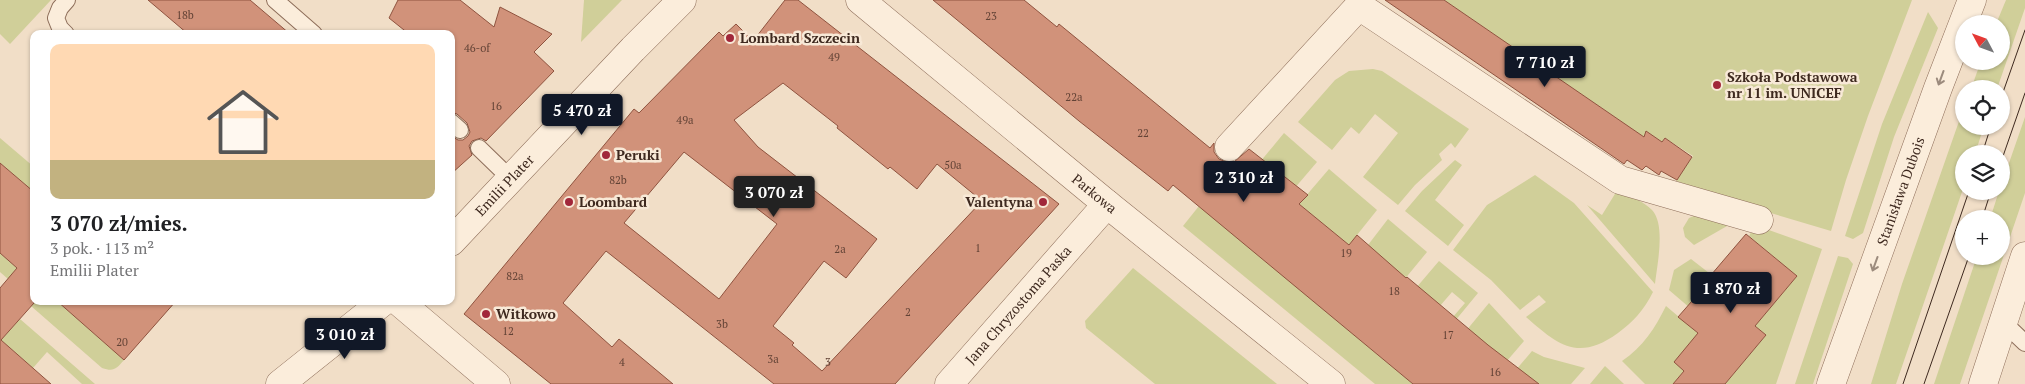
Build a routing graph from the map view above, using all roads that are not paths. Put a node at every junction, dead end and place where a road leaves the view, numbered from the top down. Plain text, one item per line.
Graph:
1 (67, 0) edge
2 (275, 0) edge
3 (682, 0) edge
4 (860, 0) edge
5 (1972, 0) edge
6 (1355, 3) edge
7 (62, 30) edge
8 (309, 30) edge
9 (1229, 147) dead end
10 (479, 148) dead end
11 (512, 179) junction
12 (1108, 204) junction
13 (1759, 220) dead end
14 (455, 238) edge
15 (2025, 256) edge
16 (379, 305) edge
17 (403, 305) edge
18 (2003, 322) junction
19 (2025, 343) edge
20 (280, 384) edge
21 (496, 384) edge
22 (949, 384) edge
23 (1330, 384) edge
24 (1831, 384) edge
25 (1983, 384) edge

1 - 7 lane
2 - 8 lane
3 - 11 street, Emilii Plater
4 - 12 street, Parkowa
5 -> 24 street, Stanisława Dubois
6 - 9 street
6 - 13 street
10 - 11 lane
11 - 14 street, Emilii Plater
12 - 22 street, Jana Chryzostoma Paska
12 - 23 street, Parkowa
15 - 18 street
16 - 20 street
17 - 21 street
18 - 19 lane
18 - 25 street

